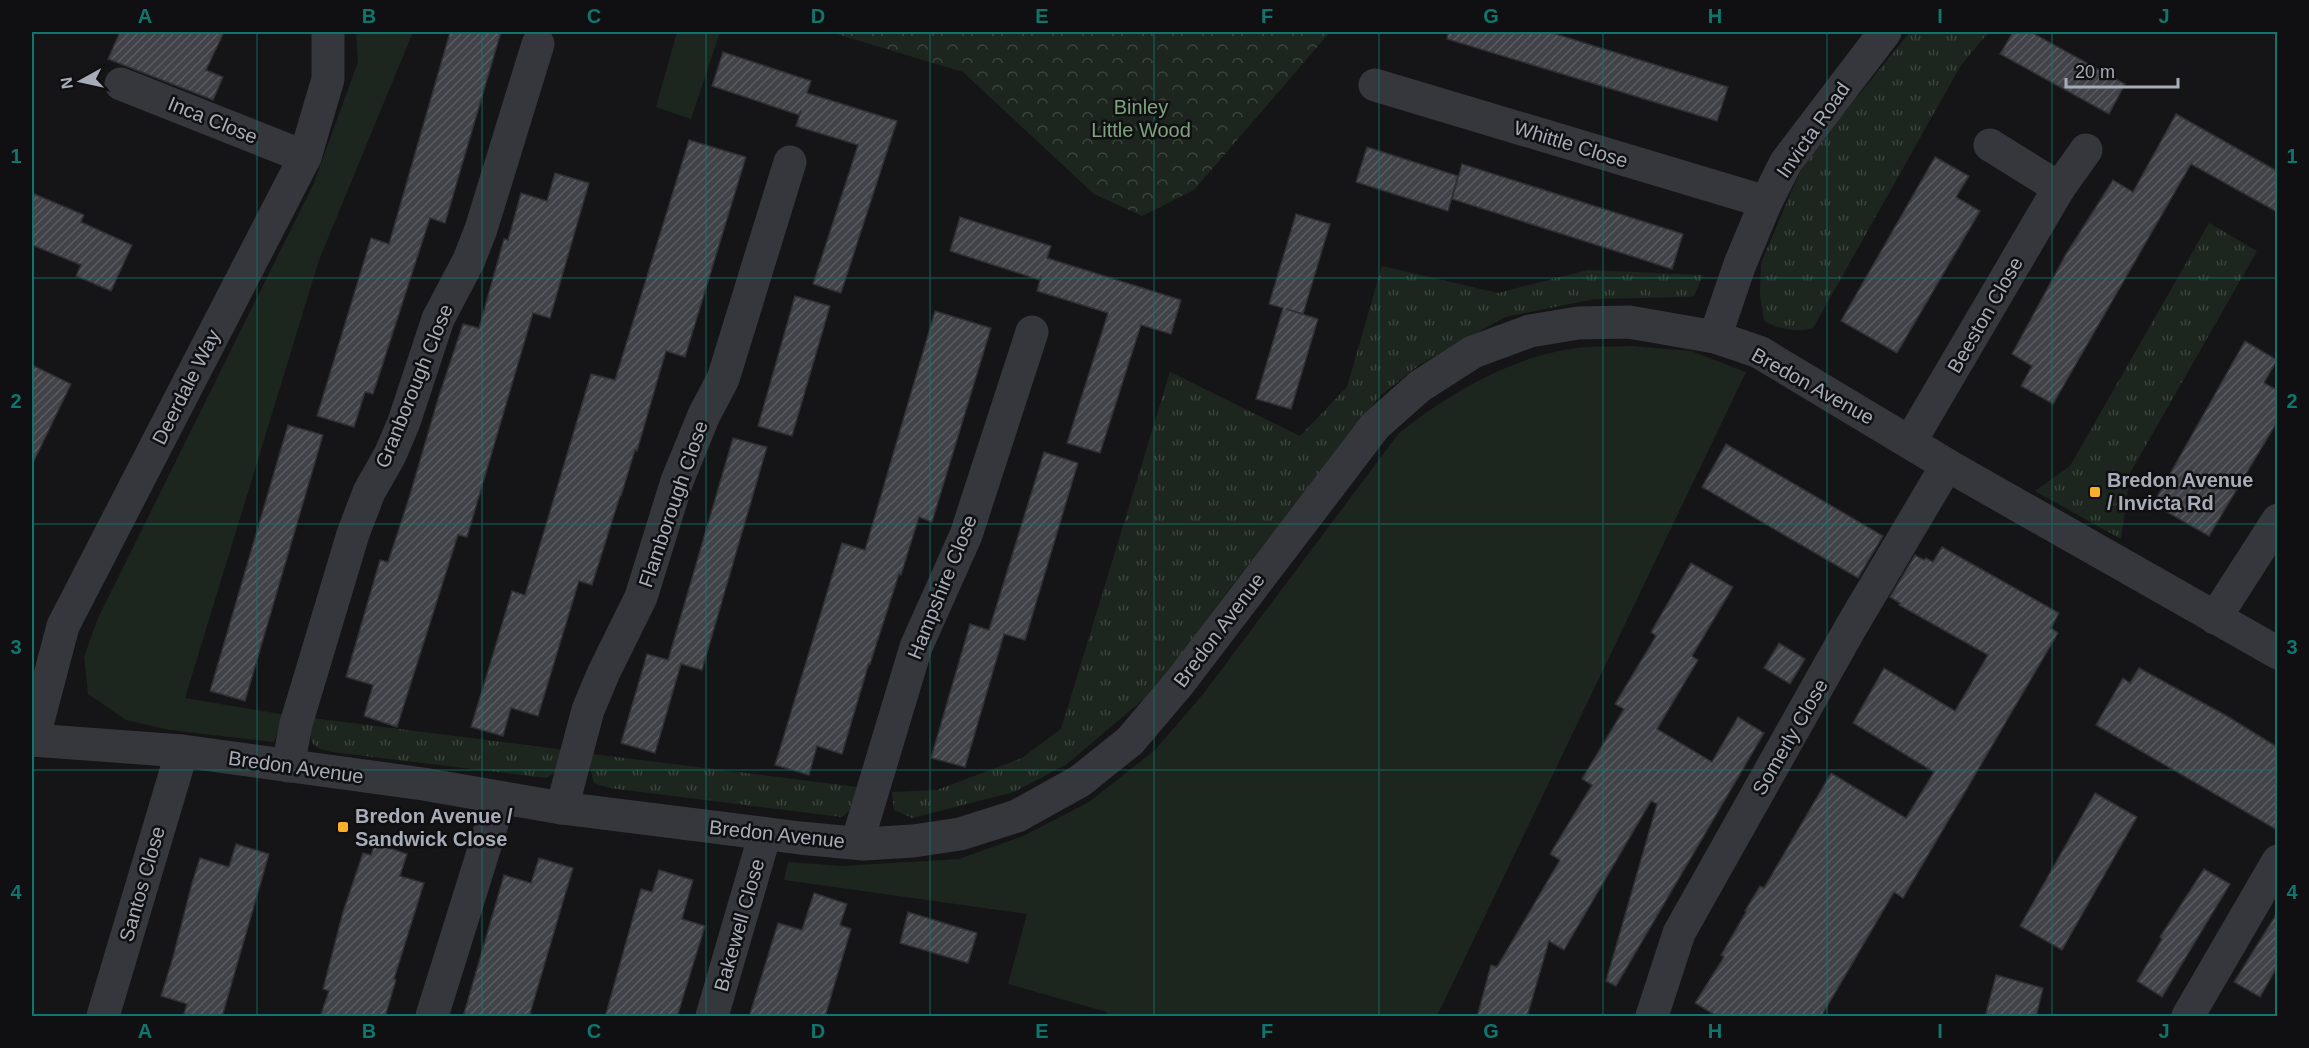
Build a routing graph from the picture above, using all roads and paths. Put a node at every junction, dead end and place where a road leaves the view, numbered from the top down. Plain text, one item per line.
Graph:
1 (328, 32) edge
2 (1885, 32) edge
3 (538, 44) dead end
4 (121, 84) dead end
5 (1376, 85) dead end
6 (1990, 145) dead end
7 (2086, 150) dead end
8 (305, 157) junction
9 (790, 162) dead end
10 (2060, 188) junction
11 (1766, 202) junction
12 (1032, 332) dead end
13 (1715, 336) junction
14 (1911, 442) junction
15 (1947, 465) junction
16 (2277, 520) edge
17 (2215, 618) junction
18 (2277, 653) edge
19 (32, 740) edge
20 (182, 751) junction
21 (288, 766) junction
22 (500, 798) junction
23 (562, 808) junction
24 (765, 834) junction
25 (857, 843) junction
26 (2277, 861) edge
27 (103, 1017) edge
28 (432, 1017) edge
29 (712, 1017) edge
30 (1652, 1017) edge
31 (2188, 1017) edge

1 - 8 street, Deerdale Way
2 - 11 street, Invicta Road
3 - 21 street, Granborough Close
4 - 8 street, Inca Close
5 - 11 street, Whittle Close
6 - 10 street
7 - 10 street, Beeston Close
8 - 19 street, Deerdale Way
9 - 23 street, Flamborough Close
10 - 14 street, Beeston Close
11 - 13 street, Invicta Road
12 - 25 street, Hampshire Close
13 - 14 street, Bredon Avenue
13 - 25 street, Bredon Avenue
14 - 15 street, Bredon Avenue
15 - 17 street, Bredon Avenue
15 - 30 street, Somerly Close
16 - 17 street
17 - 18 street, Bredon Avenue
19 - 20 street, Bredon Avenue
20 - 21 street, Bredon Avenue
20 - 27 street, Santos Close
21 - 22 street, Bredon Avenue
22 - 23 street, Bredon Avenue
22 - 28 street
23 - 24 street, Bredon Avenue
24 - 25 street, Bredon Avenue
24 - 29 street, Bakewell Close
26 - 31 street

